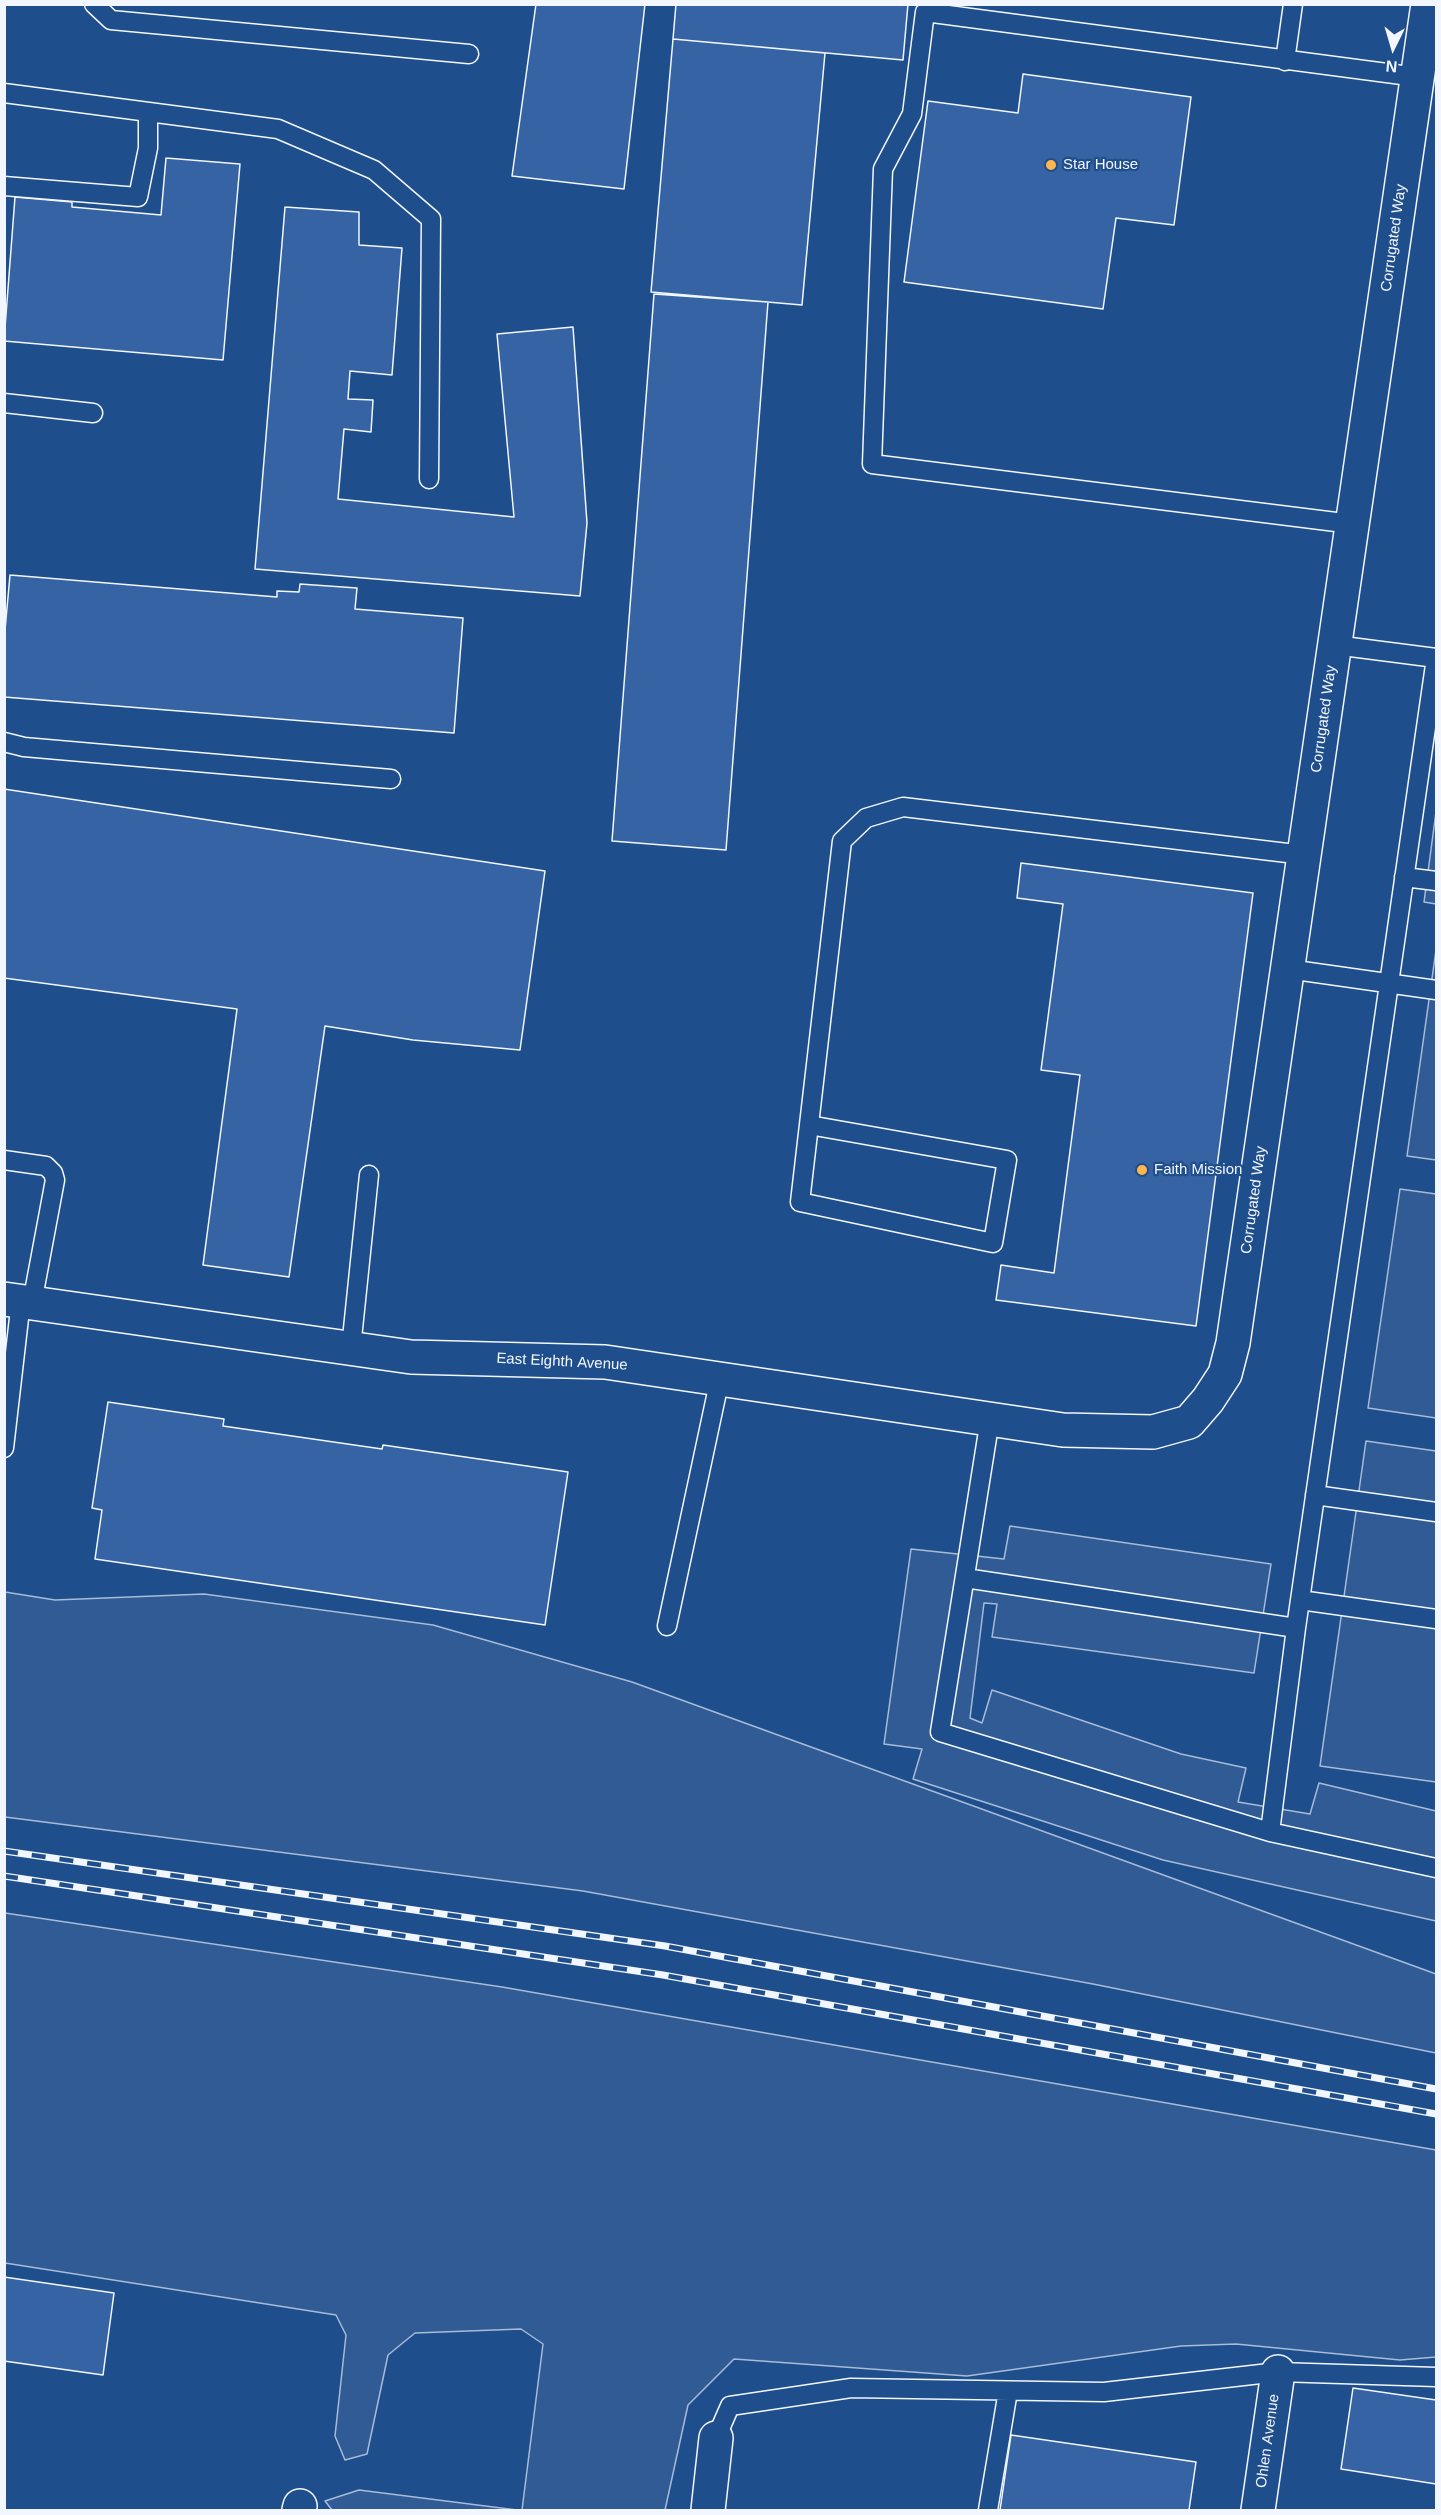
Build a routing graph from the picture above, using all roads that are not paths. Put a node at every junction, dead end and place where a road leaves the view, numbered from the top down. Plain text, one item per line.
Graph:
1 (94, 4) edge
2 (1293, 4) edge
3 (1428, 4) edge
4 (469, 54) dead end
5 (1285, 61) junction
6 (1417, 77) junction
7 (4, 93) edge
8 (148, 112) junction
9 (4, 186) edge
10 (4, 403) edge
11 (93, 413) dead end
12 (429, 479) dead end
13 (1352, 524) junction
14 (1335, 645) junction
15 (1436, 658) edge
16 (4, 742) edge
17 (1428, 767) edge
18 (391, 779) dead end
19 (1304, 855) junction
20 (1404, 877) junction
21 (1437, 881) edge
22 (1288, 969) junction
23 (1389, 983) junction
24 (1437, 990) edge
25 (809, 1125) junction
26 (4, 1160) edge
27 (369, 1175) dead end
28 (19, 1301) edge
29 (351, 1348) junction
30 (720, 1378) junction
31 (990, 1419) junction
32 (1189, 1422) joint
33 (4, 1448) edge
34 (1315, 1495) junction
35 (1437, 1512) edge
36 (965, 1578) junction
37 (1300, 1600) junction
38 (1437, 1618) edge
39 (667, 1626) dead end
40 (1296, 1628) junction
41 (1270, 1832) junction
42 (1437, 1868) edge
43 (1278, 2372) junction
44 (1437, 2377) edge
45 (1008, 2391) junction
46 (716, 2438) joint
47 (708, 2511) edge
48 (988, 2511) edge
49 (1258, 2511) edge

1 - 4 lane
2 - 5 lane
3 - 6 street, Corrugated Way
5 - 6 lane
5 - 13 lane
6 - 13 street, Corrugated Way
7 - 8 lane
8 - 9 lane
8 - 12 lane
10 - 11 lane
13 - 14 street, Corrugated Way
14 - 15 lane
14 - 19 street, Corrugated Way
15 - 17 lane
16 - 18 lane
17 - 20 lane
19 - 22 street, Corrugated Way
19 - 25 lane
20 - 21 lane
20 - 23 lane
22 - 23 lane
22 - 32 street, Corrugated Way
23 - 24 lane
23 - 34 lane
25 - 25 lane
26 - 28 lane
27 - 29 lane
28 - 29 street, East Eighth Avenue
28 - 33 lane
29 - 30 street, East Eighth Avenue
30 - 31 street, East Eighth Avenue
30 - 39 lane
31 - 32 street, East Eighth Avenue
31 - 36 lane
34 - 35 lane
34 - 37 lane
36 - 40 lane
36 - 41 lane
37 - 38 lane
37 - 40 lane
40 - 41 lane
41 - 42 lane
43 - 44 lane
43 - 45 lane
43 - 49 street, Ohlen Avenue
45 - 46 lane
45 - 48 lane
46 - 47 street

